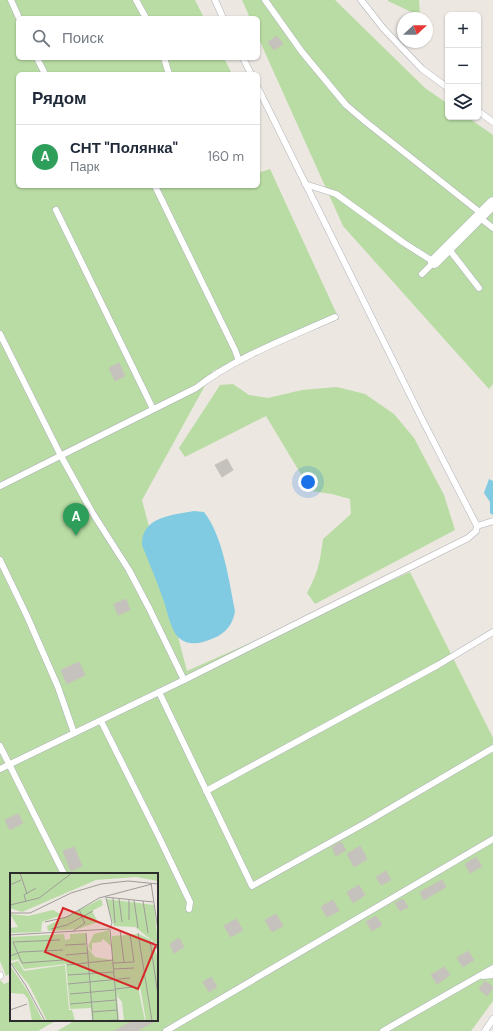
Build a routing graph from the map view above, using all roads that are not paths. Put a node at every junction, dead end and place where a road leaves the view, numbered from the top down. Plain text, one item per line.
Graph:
1 (11, 0) edge
2 (136, 0) edge
3 (215, 0) edge
4 (265, 0) edge
5 (361, 0) edge
6 (18, 16) edge
7 (145, 16) edge
8 (223, 16) edge
9 (38, 60) edge
10 (165, 60) edge
11 (244, 60) edge
12 (44, 72) edge
13 (168, 72) edge
14 (250, 72) edge
15 (445, 86) edge
16 (260, 92) edge
17 (481, 113) edge
18 (493, 122) edge
19 (305, 184) junction
20 (156, 188) edge
21 (493, 203) edge
22 (56, 210) dead end
23 (480, 216) junction
24 (493, 228) edge
25 (448, 248) junction
26 (434, 262) junction
27 (422, 274) dead end
28 (479, 288) dead end
29 (335, 317) dead end
30 (0, 334) edge
31 (239, 361) junction
32 (153, 409) junction
33 (61, 456) junction
34 (0, 486) edge
35 (493, 521) edge
36 (477, 526) junction
37 (0, 560) edge
38 (493, 632) edge
39 (184, 680) junction
40 (159, 692) junction
41 (101, 721) junction
42 (74, 733) junction
43 (0, 746) edge
44 (493, 748) edge
45 (10, 765) junction
46 (0, 769) edge
47 (206, 791) junction
48 (493, 839) edge
49 (64, 873) edge
50 (189, 909) dead end
51 (493, 968) edge
52 (493, 975) edge
53 (479, 976) junction
54 (493, 1019) edge
55 (166, 1031) edge
56 (383, 1031) edge
57 (485, 1031) edge

1 - 6 lane
2 - 7 lane
3 - 8 lane
4 - 23 lane
5 - 15 lane
9 - 12 lane
10 - 13 lane
11 - 14 lane
16 - 19 lane
17 - 18 lane
19 - 26 lane
19 - 36 lane
20 - 31 lane
21 - 23 street
22 - 32 lane
23 - 24 lane
23 - 25 street
25 - 26 street
25 - 28 lane
26 - 27 lane
29 - 31 lane
30 - 33 lane
31 - 32 lane
32 - 33 lane
33 - 34 lane
33 - 39 lane
35 - 36 lane
36 - 39 lane
37 - 42 lane
38 - 47 lane
39 - 40 lane
40 - 41 lane
40 - 47 lane
41 - 42 lane
41 - 50 lane
42 - 45 lane
43 - 45 lane
44 - 47 lane
45 - 46 lane
45 - 49 lane
48 - 55 lane
51 - 53 lane
52 - 53 lane
53 - 56 lane
54 - 57 lane

